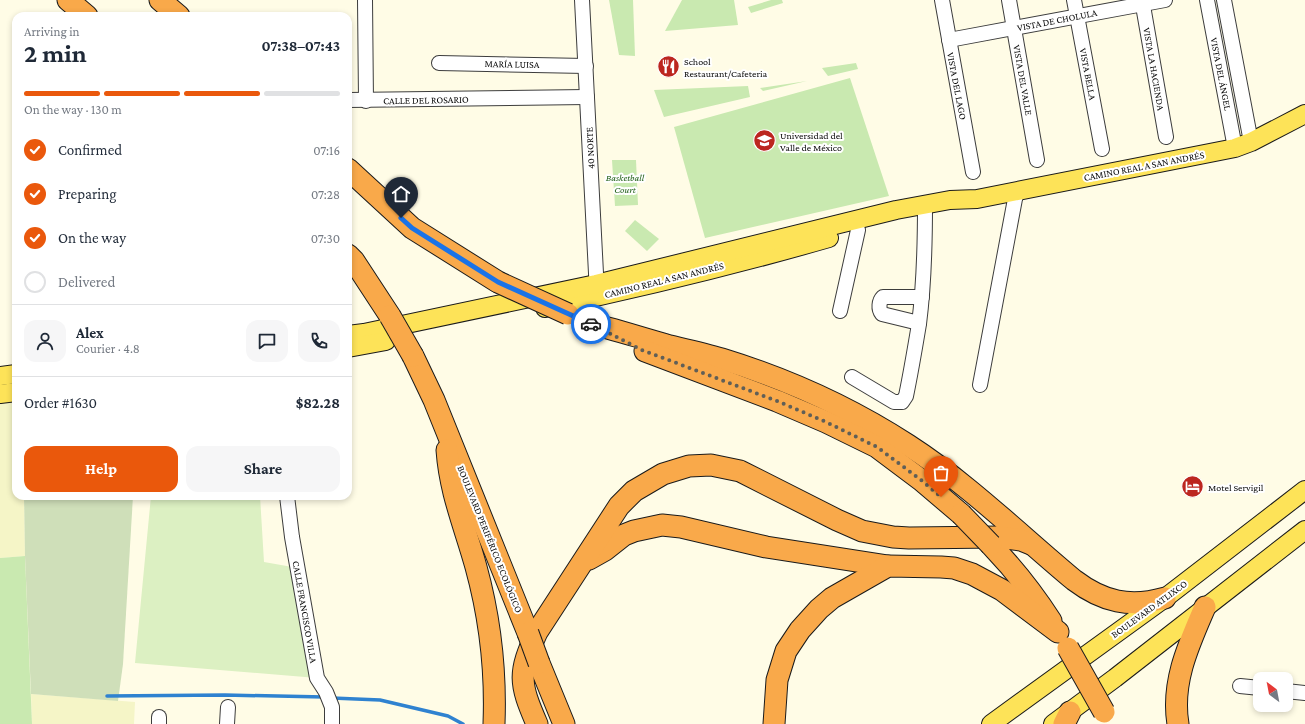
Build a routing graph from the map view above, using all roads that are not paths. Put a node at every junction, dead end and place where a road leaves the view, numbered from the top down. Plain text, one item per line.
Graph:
1 (68, 0) edge
2 (160, 0) edge
3 (365, 0) edge
4 (582, 0) edge
5 (942, 0) edge
6 (1009, 0) edge
7 (1074, 0) edge
8 (1165, 0) edge
9 (1208, 0) edge
10 (1224, 0) edge
11 (1142, 2) edge
12 (82, 12) edge
13 (174, 12) edge
14 (1077, 16) junction
15 (1014, 28) junction
16 (949, 40) junction
17 (439, 63) dead end
18 (586, 66) junction
19 (587, 97) junction
20 (352, 100) edge
21 (366, 101) junction
22 (1305, 114) edge
23 (1166, 137) dead end
24 (1243, 145) junction
25 (1102, 149) dead end
26 (1037, 160) dead end
27 (973, 172) dead end
28 (352, 173) edge
29 (1018, 191) junction
30 (925, 211) junction
31 (858, 230) junction
32 (352, 259) edge
33 (597, 290) junction
34 (922, 297) junction
35 (840, 311) dead end
36 (577, 318) junction
37 (919, 323) junction
38 (352, 334) edge
39 (352, 347) edge
40 (12, 374) edge
41 (0, 376) edge
42 (852, 377) dead end
43 (980, 385) dead end
44 (12, 392) edge
45 (0, 394) edge
46 (447, 433) junction
47 (1305, 490) edge
48 (287, 500) edge
49 (1305, 530) edge
50 (1031, 544) junction
51 (584, 562) junction
52 (888, 566) junction
53 (1165, 598) junction
54 (1205, 607) junction
55 (1063, 640) junction
56 (1240, 686) dead end
57 (1253, 687) edge
58 (1293, 692) edge
59 (1305, 693) edge
60 (228, 707) dead end
61 (1067, 718) edge
62 (1107, 718) edge
63 (227, 724) edge
64 (332, 724) edge
65 (494, 724) edge
66 (537, 724) edge
67 (564, 724) edge
68 (774, 724) edge
69 (991, 724) edge
70 (1053, 724) edge
71 (1178, 724) edge

1 - 12 highway
2 - 13 highway
3 - 21 street
4 - 18 street, 40 NORTE
5 - 16 street, VISTA DEL LAGO
6 - 15 street, VISTA DEL VALLE
7 - 14 street, VISTA BELLA
8 - 11 street, VISTA DE CHOLULA
9 - 24 street, VISTA DEL ÁNGEL
10 - 24 street, VISTA DEL ÁNGEL
11 - 14 street, VISTA DE CHOLULA
11 - 23 street, VISTA LA HACIENDA
14 - 15 street, VISTA DE CHOLULA
14 - 25 street, VISTA BELLA
15 - 16 street, VISTA DE CHOLULA
15 - 26 street, VISTA DEL VALLE
16 - 27 street, VISTA DEL LAGO
17 - 18 street, MARÍA LUISA
18 - 19 street, 40 NORTE
19 - 21 street, CALLE DEL ROSARIO
19 - 33 street, 40 NORTE
20 - 21 street, CALLE DEL ROSARIO
22 - 24 main road, CAMINO REAL A SAN ANDRÉS
24 - 29 main road, CAMINO REAL A SAN ANDRÉS
28 - 36 highway, bridge
29 - 30 main road, CAMINO REAL A SAN ANDRÉS
29 - 43 street
30 - 31 main road, CAMINO REAL A SAN ANDRÉS
30 - 33 main road, CAMINO REAL A SAN ANDRÉS
30 - 34 street
31 - 33 main road, CAMINO REAL A SAN ANDRÉS
31 - 35 street
32 - 46 highway, BOULEVARD PERIFÉRICO ECOLÓGICO, bridge
33 - 38 main road, CAMINO REAL A SAN ANDRÉS
33 - 39 main road, CAMINO REAL A SAN ANDRÉS
34 - 37 street
34 - 37 street
36 - 50 highway
36 - 55 highway, bridge
37 - 42 street
40 - 41 main road
44 - 45 main road
46 - 65 highway
46 - 67 highway, BOULEVARD PERIFÉRICO ECOLÓGICO, bridge
47 - 53 main road, BOULEVARD ATLIXCO
48 - 64 street, CALLE FRANCISCO VILLA
49 - 54 main road
50 - 51 highway
50 - 53 highway
51 - 52 highway
51 - 66 highway
52 - 55 highway
52 - 68 highway
53 - 69 main road, BOULEVARD ATLIXCO
54 - 61 main road
54 - 71 highway
55 - 62 highway, bridge
56 - 57 street
58 - 59 street
60 - 63 street
61 - 70 main road

